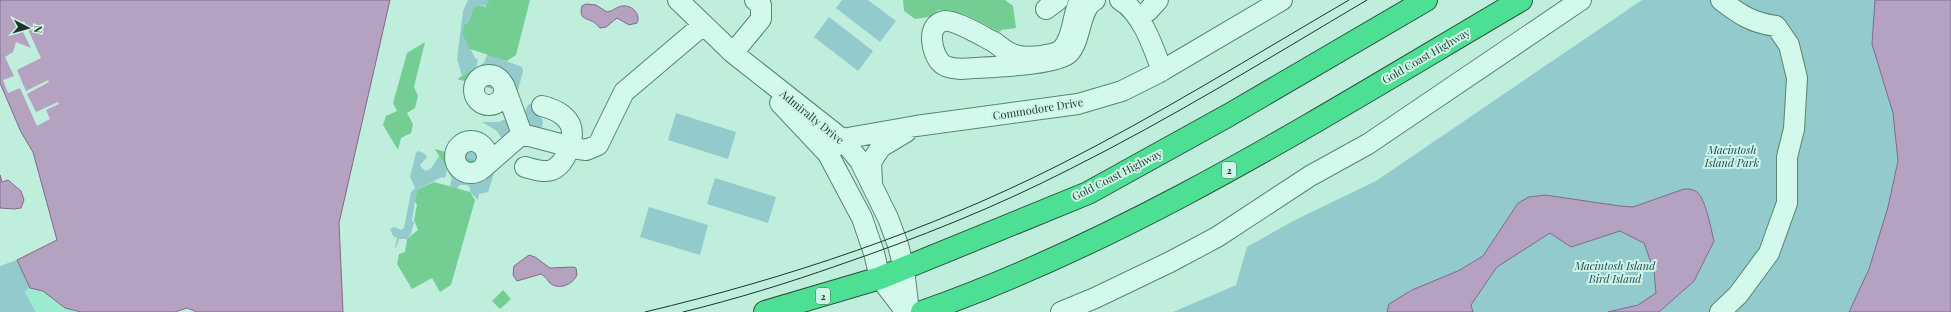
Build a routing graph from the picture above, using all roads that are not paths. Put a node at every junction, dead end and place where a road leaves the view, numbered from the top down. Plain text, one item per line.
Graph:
1 (678, 0) edge
2 (1080, 0) edge
3 (1095, 0) edge
4 (1120, 0) edge
5 (1282, 0) edge
6 (1426, 0) edge
7 (1522, 0) edge
8 (1581, 0) edge
9 (1720, 0) edge
10 (760, 2) edge
11 (1146, 4) edge
12 (703, 25) junction
13 (739, 58) junction
14 (1167, 68) junction
15 (504, 85) dead end
16 (542, 106) dead end
17 (916, 126) junction
18 (522, 134) junction
19 (842, 138) junction
20 (569, 147) junction
21 (828, 154) junction
22 (525, 167) dead end
23 (482, 169) dead end
24 (872, 182) junction
25 (904, 269) junction
26 (880, 278) junction
27 (765, 312) edge
28 (907, 312) edge
29 (922, 312) edge
30 (1061, 312) edge
31 (1720, 312) edge

1 - 12 street, Admiralty Drive
2 - 3 street
4 - 14 street
5 - 14 street, Commodore Drive
6 - 25 highway, Gold Coast Highway / 2
7 - 29 highway, Gold Coast Highway / 2
8 - 30 street
9 - 31 street
10 - 13 street
11 - 14 street
12 - 13 street, Admiralty Drive
12 - 20 street
13 - 19 street, Admiralty Drive
13 - 21 street, Admiralty Drive
14 - 17 street, Commodore Drive
15 - 18 street
16 - 20 street
17 - 19 street, Commodore Drive
17 - 24 street
18 - 20 street
18 - 23 street
19 - 21 street
19 - 24 street, Admiralty Drive
20 - 22 street
21 - 26 street, Admiralty Drive
24 - 25 street, Admiralty Drive
25 - 26 highway, Gold Coast Highway / 2
25 - 28 street, Admiralty Drive
26 - 27 highway, Gold Coast Highway / 2
26 - 28 street

